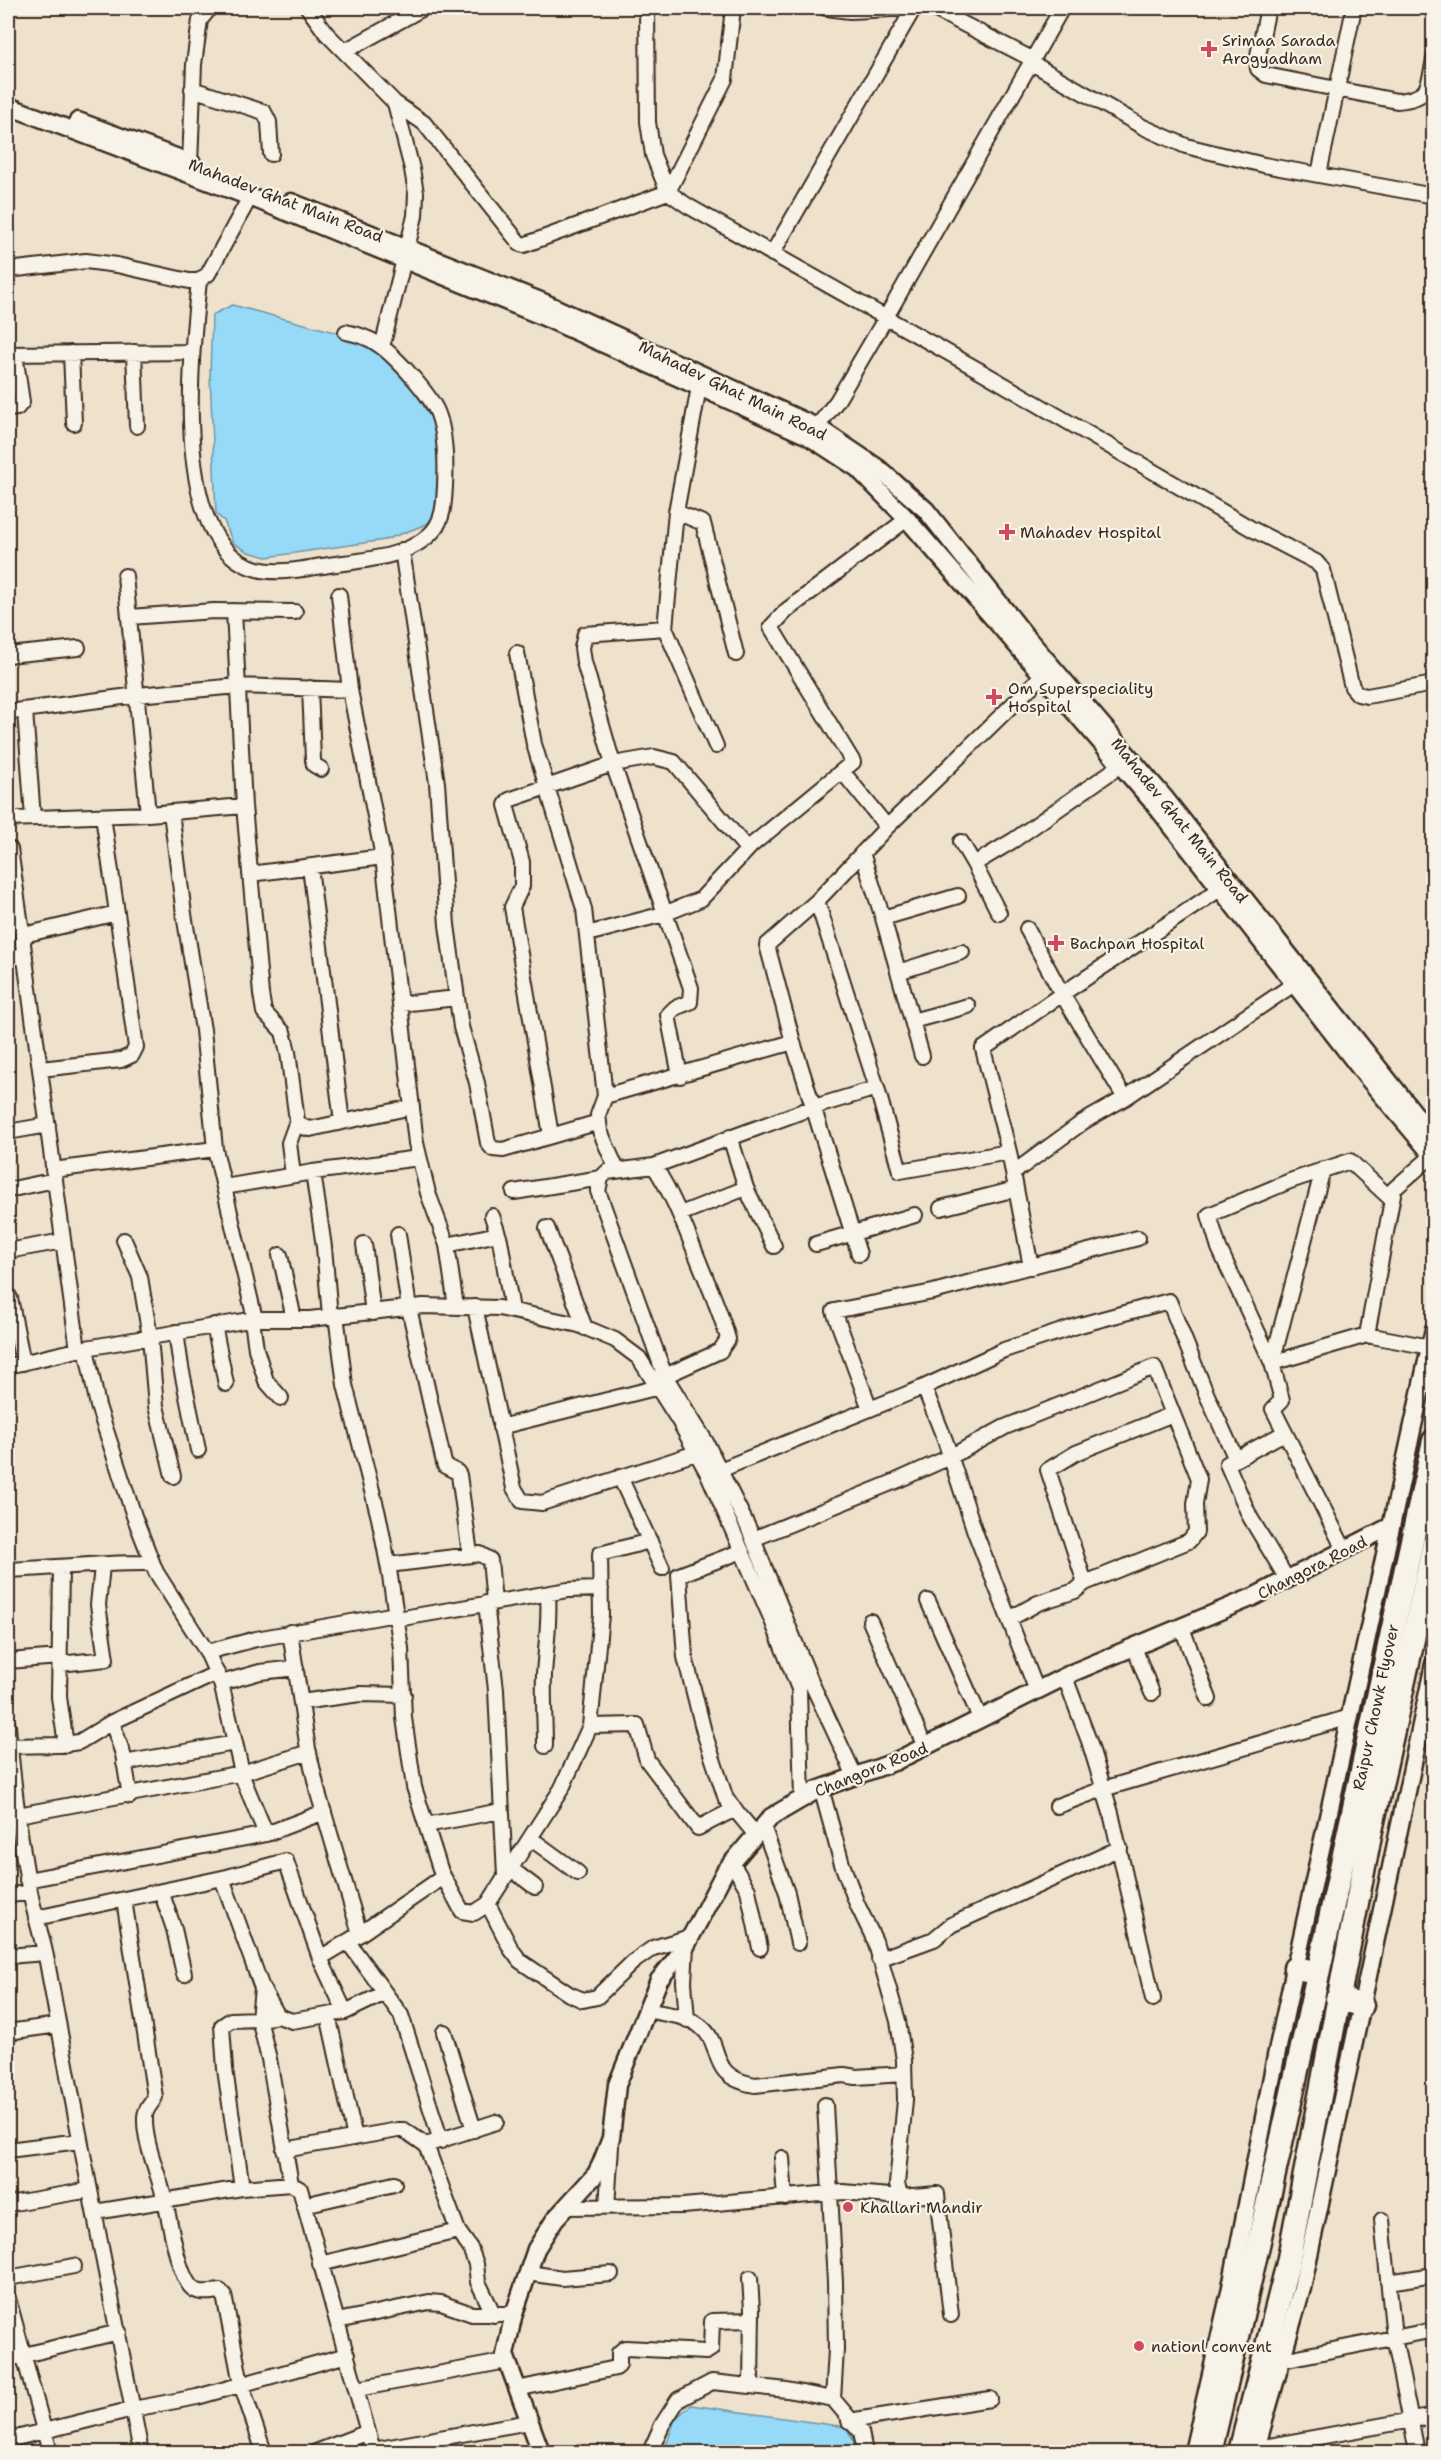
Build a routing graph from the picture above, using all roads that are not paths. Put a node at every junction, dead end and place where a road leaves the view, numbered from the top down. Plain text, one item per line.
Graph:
1 (210, 8) edge
2 (308, 8) edge
3 (423, 8) edge
4 (646, 8) edge
5 (733, 8) edge
6 (826, 8) edge
7 (913, 8) edge
8 (932, 8) edge
9 (1062, 8) edge
10 (1268, 8) edge
11 (1354, 8) edge
12 (345, 51) junction
13 (1434, 59) edge
14 (1031, 61) junction
15 (192, 89) junction
16 (1336, 90) junction
17 (8, 93) edge
18 (394, 103) junction
19 (8, 106) edge
20 (271, 154) dead end
21 (190, 163) junction
22 (1318, 174) junction
23 (668, 192) junction
24 (1434, 196) edge
25 (250, 197) junction
26 (406, 254) junction
27 (772, 254) junction
28 (8, 270) edge
29 (199, 280) junction
30 (885, 319) junction
31 (346, 332) dead end
32 (382, 347) junction
33 (134, 352) junction
34 (191, 352) junction
35 (71, 353) junction
36 (11, 354) edge
37 (699, 387) junction
38 (8, 409) edge
39 (74, 423) dead end
40 (138, 426) dead end
41 (816, 426) junction
42 (676, 512) junction
43 (907, 519) junction
44 (402, 550) junction
45 (125, 576) dead end
46 (339, 595) dead end
47 (234, 610) junction
48 (296, 612) dead end
49 (129, 617) junction
50 (665, 628) junction
51 (78, 648) dead end
52 (517, 653) dead end
53 (736, 654) dead end
54 (8, 655) edge
55 (1043, 675) junction
56 (1434, 684) edge
57 (238, 687) junction
58 (310, 688) junction
59 (350, 690) junction
60 (137, 695) junction
61 (25, 711) junction
62 (8, 712) edge
63 (716, 746) dead end
64 (613, 764) junction
65 (1121, 765) junction
66 (321, 769) dead end
67 (842, 771) junction
68 (547, 786) junction
69 (244, 806) junction
70 (171, 812) junction
71 (148, 814) junction
72 (103, 816) junction
73 (33, 818) junction
74 (8, 819) edge
75 (887, 827) junction
76 (961, 842) dead end
77 (750, 847) junction
78 (10, 849) dead end
79 (862, 853) junction
80 (383, 858) junction
81 (974, 864) junction
82 (310, 867) junction
83 (250, 874) junction
84 (1220, 889) junction
85 (958, 896) dead end
86 (817, 901) junction
87 (117, 913) junction
88 (999, 913) dead end
89 (664, 914) junction
90 (883, 918) junction
91 (1027, 929) dead end
92 (587, 934) junction
93 (23, 939) junction
94 (962, 952) dead end
95 (25, 956) junction
96 (8, 958) edge
97 (898, 972) junction
98 (1294, 984) junction
99 (1062, 994) junction
100 (457, 998) junction
101 (400, 1004) junction
102 (968, 1006) dead end
103 (912, 1021) junction
104 (793, 1042) junction
105 (922, 1056) dead end
106 (40, 1069) junction
107 (680, 1076) junction
108 (877, 1088) junction
109 (605, 1096) junction
110 (1125, 1098) junction
111 (412, 1107) junction
112 (814, 1107) junction
113 (297, 1121) junction
114 (342, 1122) junction
115 (599, 1122) junction
116 (48, 1125) junction
117 (8, 1132) edge
118 (551, 1135) junction
119 (730, 1137) junction
120 (1434, 1138) edge
121 (215, 1149) junction
122 (1009, 1152) junction
123 (1433, 1157) edge
124 (419, 1158) junction
125 (654, 1166) junction
126 (1323, 1169) junction
127 (617, 1170) junction
128 (313, 1172) junction
129 (1013, 1173) junction
130 (54, 1175) junction
131 (293, 1175) junction
132 (601, 1178) junction
133 (224, 1187) junction
134 (746, 1188) junction
135 (1016, 1189) junction
136 (8, 1190) edge
137 (514, 1192) dead end
138 (1392, 1200) junction
139 (941, 1209) dead end
140 (680, 1214) junction
141 (915, 1215) dead end
142 (492, 1216) dead end
143 (547, 1228) dead end
144 (398, 1234) dead end
145 (498, 1234) junction
146 (853, 1234) junction
147 (1138, 1238) dead end
148 (124, 1240) dead end
149 (63, 1241) junction
150 (364, 1244) dead end
151 (816, 1244) dead end
152 (447, 1245) junction
153 (774, 1246) dead end
154 (8, 1251) edge
155 (859, 1254) dead end
156 (280, 1255) dead end
157 (1031, 1266) junction
158 (10, 1298) dead end
159 (456, 1307) junction
160 (475, 1307) junction
161 (409, 1308) junction
162 (512, 1310) junction
163 (373, 1313) junction
164 (333, 1316) junction
165 (294, 1319) junction
166 (253, 1320) junction
167 (214, 1325) junction
168 (585, 1328) junction
169 (1434, 1329) edge
170 (176, 1332) junction
171 (1367, 1335) junction
172 (150, 1336) junction
173 (1430, 1347) junction
174 (82, 1349) junction
175 (23, 1363) junction
176 (1272, 1363) junction
177 (8, 1366) edge
178 (662, 1381) junction
179 (226, 1384) dead end
180 (924, 1387) junction
181 (281, 1398) dead end
182 (870, 1409) junction
183 (1173, 1414) junction
184 (500, 1427) junction
185 (1284, 1433) junction
186 (1434, 1441) edge
187 (198, 1450) dead end
188 (696, 1453) junction
189 (950, 1457) junction
190 (1236, 1459) junction
191 (720, 1470) junction
192 (173, 1476) dead end
193 (620, 1477) junction
194 (1391, 1526) junction
195 (753, 1539) junction
196 (650, 1540) junction
197 (1434, 1544) edge
198 (742, 1551) junction
199 (1345, 1551) junction
200 (470, 1554) junction
201 (152, 1563) junction
202 (388, 1565) junction
203 (102, 1566) junction
204 (61, 1568) junction
205 (662, 1568) dead end
206 (8, 1570) edge
207 (1287, 1580) junction
208 (1085, 1583) junction
209 (601, 1589) junction
210 (548, 1594) junction
211 (927, 1601) dead end
212 (490, 1602) junction
213 (396, 1616) junction
214 (1009, 1619) junction
215 (870, 1621) dead end
216 (1182, 1628) junction
217 (291, 1632) junction
218 (1134, 1647) junction
219 (207, 1652) junction
220 (8, 1661) edge
221 (60, 1661) junction
222 (1434, 1664) edge
223 (296, 1668) junction
224 (1065, 1677) junction
225 (219, 1678) junction
226 (1037, 1691) junction
227 (1152, 1693) dead end
228 (404, 1695) junction
229 (1209, 1699) dead end
230 (302, 1702) junction
231 (1350, 1717) junction
232 (980, 1718) junction
233 (112, 1722) junction
234 (8, 1726) edge
235 (590, 1726) junction
236 (235, 1743) junction
237 (66, 1745) junction
238 (8, 1746) edge
239 (546, 1746) dead end
240 (925, 1747) junction
241 (309, 1752) junction
242 (124, 1763) junction
243 (242, 1773) junction
244 (855, 1776) junction
245 (821, 1788) junction
246 (1103, 1789) junction
247 (130, 1796) junction
248 (801, 1799) junction
249 (1057, 1806) dead end
250 (735, 1809) junction
251 (501, 1811) junction
252 (324, 1812) junction
253 (15, 1823) edge
254 (426, 1825) junction
255 (759, 1831) junction
256 (1359, 1832) junction
257 (266, 1834) junction
258 (530, 1838) junction
259 (1120, 1848) junction
260 (732, 1863) junction
261 (507, 1872) junction
262 (578, 1873) dead end
263 (443, 1877) junction
264 (222, 1878) junction
265 (29, 1886) junction
266 (535, 1887) dead end
267 (161, 1891) junction
268 (8, 1895) edge
269 (124, 1900) junction
270 (488, 1904) junction
271 (36, 1918) junction
272 (360, 1934) junction
273 (348, 1942) junction
274 (688, 1942) junction
275 (798, 1943) dead end
276 (760, 1948) dead end
277 (45, 1953) junction
278 (8, 1956) edge
279 (320, 1958) junction
280 (879, 1959) junction
281 (1306, 1970) junction
282 (184, 1974) dead end
283 (262, 1988) junction
284 (385, 1993) junction
285 (1337, 1999) junction
286 (1153, 2000) dead end
287 (1362, 2005) junction
288 (646, 2010) junction
289 (345, 2012) junction
290 (328, 2015) junction
291 (278, 2016) junction
292 (259, 2019) junction
293 (687, 2020) junction
294 (58, 2025) junction
295 (8, 2032) edge
296 (444, 2032) dead end
297 (904, 2074) junction
298 (825, 2105) dead end
299 (496, 2122) dead end
300 (474, 2130) junction
301 (355, 2138) junction
302 (611, 2138) junction
303 (79, 2141) junction
304 (441, 2141) junction
305 (426, 2145) junction
306 (284, 2150) junction
307 (8, 2151) edge
308 (782, 2158) dead end
309 (291, 2184) junction
310 (393, 2184) dead end
311 (242, 2188) junction
312 (90, 2190) junction
313 (830, 2193) junction
314 (784, 2198) junction
315 (901, 2198) junction
316 (165, 2200) junction
317 (8, 2204) edge
318 (304, 2205) junction
319 (565, 2207) junction
320 (607, 2207) junction
321 (95, 2212) junction
322 (1382, 2220) dead end
323 (458, 2231) junction
324 (320, 2264) junction
325 (74, 2266) dead end
326 (528, 2273) junction
327 (611, 2274) dead end
328 (1434, 2275) edge
329 (8, 2278) edge
330 (750, 2278) dead end
331 (1388, 2282) junction
332 (8, 2298) edge
333 (514, 2314) junction
334 (951, 2314) dead end
335 (494, 2315) junction
336 (752, 2320) junction
337 (337, 2321) junction
338 (1434, 2330) edge
339 (119, 2332) junction
340 (1394, 2337) junction
341 (24, 2355) junction
342 (347, 2355) junction
343 (8, 2359) edge
344 (507, 2361) junction
345 (1272, 2362) junction
346 (241, 2384) junction
347 (751, 2386) junction
348 (357, 2389) junction
349 (517, 2389) junction
350 (833, 2399) junction
351 (990, 2399) dead end
352 (133, 2409) junction
353 (1434, 2416) edge
354 (849, 2421) junction
355 (529, 2422) junction
356 (1410, 2422) junction
357 (45, 2432) junction
358 (368, 2432) junction
359 (8, 2440) edge
360 (1202, 2448) edge
361 (1248, 2451) edge
362 (50, 2452) edge
363 (141, 2452) edge
364 (264, 2452) edge
365 (316, 2452) edge
366 (541, 2452) edge
367 (650, 2452) edge
368 (865, 2452) edge
369 (1417, 2452) edge

1 - 15 street
2 - 12 street
3 - 12 street
4 - 23 street
5 - 23 street
6 - 7 street
7 - 27 street
8 - 14 street
9 - 14 street
10 - 16 street
11 - 16 street
12 - 18 street
13 - 16 street
14 - 22 street
14 - 30 street
15 - 20 street
15 - 21 street
16 - 22 street
17 - 21 street, Mahadev Ghat Main Road
18 - 23 street
18 - 26 street
19 - 25 street
21 - 26 street, Mahadev Ghat Main Road
22 - 24 street
23 - 27 street
25 - 26 street
25 - 29 street
26 - 32 street
26 - 37 street
26 - 41 street, Mahadev Ghat Main Road
27 - 30 street
28 - 29 street
29 - 34 street
30 - 41 street
30 - 56 street
31 - 32 street
32 - 44 street
33 - 34 street
33 - 35 street
33 - 40 street
34 - 44 street
35 - 36 street
35 - 39 street
36 - 38 street
37 - 42 street
37 - 43 street
41 - 120 street, Mahadev Ghat Main Road
42 - 50 street
42 - 53 street
43 - 55 street
43 - 67 street
44 - 100 street
45 - 49 street
46 - 59 street
47 - 48 street
47 - 49 street
47 - 57 street
49 - 60 street
50 - 63 street
50 - 64 street
51 - 54 street
52 - 68 street
55 - 65 street
55 - 75 street
57 - 58 street
57 - 60 street
57 - 69 street
58 - 59 street
58 - 66 street
59 - 80 street
60 - 61 street
60 - 71 street
61 - 62 street
61 - 73 street
64 - 68 street
64 - 77 street
64 - 89 street
65 - 81 street
65 - 84 street
67 - 75 street
67 - 77 street
68 - 92 street
68 - 118 street
69 - 70 street
69 - 83 street
70 - 71 street
70 - 121 street
71 - 72 street
72 - 73 street
72 - 87 street
73 - 74 street
75 - 79 street
76 - 81 street
77 - 89 street
78 - 93 street
79 - 86 street
79 - 90 street
80 - 82 street
80 - 101 street
81 - 88 street
82 - 83 street
82 - 114 street
83 - 113 street
84 - 98 street
84 - 99 street
85 - 90 street
86 - 104 street
86 - 108 street
87 - 93 street
87 - 106 street
89 - 92 street
89 - 107 street
90 - 97 street
91 - 99 street
92 - 109 street
93 - 95 street
94 - 97 street
95 - 96 street
95 - 106 street
97 - 103 street
98 - 110 street
98 - 123 street
99 - 110 street
99 - 122 street
100 - 101 street
100 - 118 street
101 - 111 street
102 - 103 street
103 - 105 street
104 - 107 street
104 - 112 street
106 - 116 street
107 - 109 street
108 - 112 street
108 - 122 street
109 - 115 street
110 - 129 street
111 - 114 street
111 - 124 street
112 - 119 street
112 - 146 street
113 - 114 street
113 - 131 street
115 - 118 street
115 - 127 street
116 - 117 street
116 - 130 street
119 - 125 street
119 - 134 street
121 - 130 street
121 - 133 street
122 - 129 street
123 - 138 street
124 - 128 street
124 - 152 street
125 - 127 street
125 - 140 street
126 - 138 street
126 - 176 street
126 - 176 street
127 - 132 street
128 - 131 street
128 - 164 street
129 - 135 street
130 - 136 street
130 - 149 street
131 - 133 street
132 - 137 street
132 - 178 street
133 - 166 street
134 - 140 street
134 - 153 street
135 - 139 street
135 - 157 street
138 - 171 street
140 - 178 street
141 - 146 street
142 - 145 street
143 - 168 street
144 - 161 street
145 - 152 street
145 - 162 street
146 - 151 street
146 - 155 street
147 - 157 street
148 - 172 street
149 - 154 street
149 - 174 street
150 - 163 street
152 - 159 street
156 - 165 street
157 - 182 street
158 - 175 street
159 - 160 street
159 - 161 street
160 - 162 street
160 - 184 street
161 - 163 street
161 - 200 street
162 - 168 street
163 - 164 street
164 - 165 street
164 - 202 street
165 - 166 street
166 - 167 street
166 - 181 street
167 - 170 street
167 - 179 street
168 - 178 street
169 - 173 street
170 - 172 street
170 - 187 street
171 - 173 street
171 - 176 street
172 - 174 street
172 - 192 street
173 - 194 street
174 - 175 street
174 - 201 street
175 - 177 street
176 - 185 street
178 - 184 street
178 - 188 street
178 - 191 street
180 - 182 street
180 - 189 street
180 - 190 street
182 - 191 street
183 - 189 street
183 - 208 street
183 - 208 street
184 - 193 street
185 - 190 street
185 - 199 street
186 - 256 highway, Raipur Chowk Flyover
188 - 193 street
188 - 198 street
189 - 195 street
189 - 214 street
190 - 207 street
191 - 195 street
193 - 196 street
194 - 199 street, Changora Road
194 - 231 street
195 - 244 street
196 - 205 street
196 - 209 street
197 - 256 highway, Raipur Chowk Flyover
198 - 248 street
198 - 250 street
199 - 207 street, Changora Road
200 - 202 street
200 - 212 street
201 - 203 street
201 - 219 street
202 - 213 street
203 - 204 street
203 - 221 street
204 - 206 street
204 - 221 street
207 - 216 street, Changora Road
208 - 214 street
209 - 210 street
209 - 235 street
210 - 212 street
210 - 239 street
211 - 232 street
212 - 213 street
212 - 251 street
213 - 217 street
213 - 228 street
214 - 226 street
215 - 240 street
216 - 218 street, Changora Road
216 - 229 street
217 - 219 street
217 - 223 street
218 - 224 street, Changora Road
218 - 227 street
219 - 225 street
220 - 221 street
221 - 237 street
222 - 287 street
223 - 225 street
223 - 230 street
224 - 226 street, Changora Road
224 - 246 street
225 - 233 street
225 - 236 street
226 - 232 street, Changora Road
228 - 230 street
228 - 254 street
230 - 241 street
231 - 246 street
231 - 281 street
232 - 240 street, Changora Road
233 - 237 street
233 - 242 street
234 - 238 street
235 - 250 street
235 - 258 street
236 - 242 street
236 - 243 street
237 - 238 street
238 - 253 street
240 - 244 street, Changora Road
241 - 243 street
241 - 252 street
242 - 247 street
243 - 247 street
243 - 257 street
244 - 245 street, Changora Road
245 - 248 street, Changora Road
245 - 280 street
246 - 249 street
246 - 259 street
247 - 253 street
248 - 255 street, Changora Road
250 - 255 street
251 - 254 street
251 - 261 street
252 - 257 street
252 - 272 street
253 - 265 street
254 - 263 street
255 - 260 street, Changora Road
255 - 275 street
256 - 281 highway, Raipur Chowk Flyover
256 - 285 highway, Raipur Chowk Flyover
257 - 265 street
258 - 261 street
258 - 262 street
259 - 280 street
259 - 286 street
260 - 274 street, Changora Road
260 - 276 street
261 - 266 street
261 - 270 street
263 - 270 street
263 - 272 street
264 - 267 street
264 - 279 street
264 - 283 street
265 - 268 street
265 - 271 street
267 - 269 street
267 - 282 street
269 - 271 street
269 - 316 street
270 - 274 street
271 - 277 street
272 - 273 street
273 - 279 street
273 - 284 street
274 - 288 street, Changora Road
274 - 293 street
277 - 278 street
277 - 294 street
279 - 289 street
280 - 297 street
281 - 360 highway, Raipur Chowk Flyover
283 - 291 street
283 - 292 street
284 - 289 street
284 - 304 street
285 - 287 highway
285 - 345 highway, Raipur Chowk Flyover
287 - 345 street
288 - 293 street
288 - 302 street, Changora Road
289 - 290 street
290 - 291 street
290 - 301 street
291 - 292 street
292 - 306 street
292 - 311 street
293 - 297 street
294 - 295 street
294 - 303 street
296 - 300 street
297 - 315 street
298 - 313 street
299 - 300 street
300 - 304 street
301 - 305 street
301 - 306 street
302 - 319 street, Changora Road
302 - 320 street
303 - 307 street
303 - 312 street
304 - 305 street
305 - 323 street
306 - 309 street
308 - 314 street
309 - 311 street
309 - 318 street
310 - 318 street
311 - 316 street
312 - 317 street
312 - 321 street
313 - 314 street
313 - 315 street
313 - 350 street
314 - 320 street
315 - 334 street
316 - 321 street
316 - 346 street
318 - 324 street
319 - 320 street
319 - 326 street, Changora Road
321 - 339 street
322 - 331 street
323 - 324 street
323 - 335 street
324 - 337 street
325 - 329 street
326 - 327 street
326 - 333 street, Changora Road
328 - 331 street
330 - 336 street
331 - 340 street
332 - 341 street
333 - 335 street
333 - 344 street, Changora Road
335 - 337 street
336 - 347 street
336 - 349 street
337 - 342 street
338 - 340 street
339 - 341 street
339 - 352 street
340 - 345 street
340 - 356 street
341 - 343 street
341 - 357 street
342 - 346 street
342 - 348 street
344 - 348 street
344 - 349 street, Changora Road
345 - 361 highway, Raipur Chowk Flyover
346 - 352 street
346 - 364 street
347 - 350 street
347 - 367 street
348 - 358 street
349 - 355 street, Changora Road
350 - 354 street
351 - 354 street
352 - 357 street
352 - 363 street
353 - 356 street
354 - 368 street
355 - 358 street
355 - 366 street, Changora Road
356 - 361 street
356 - 369 street
357 - 359 street
357 - 362 street
358 - 365 street

